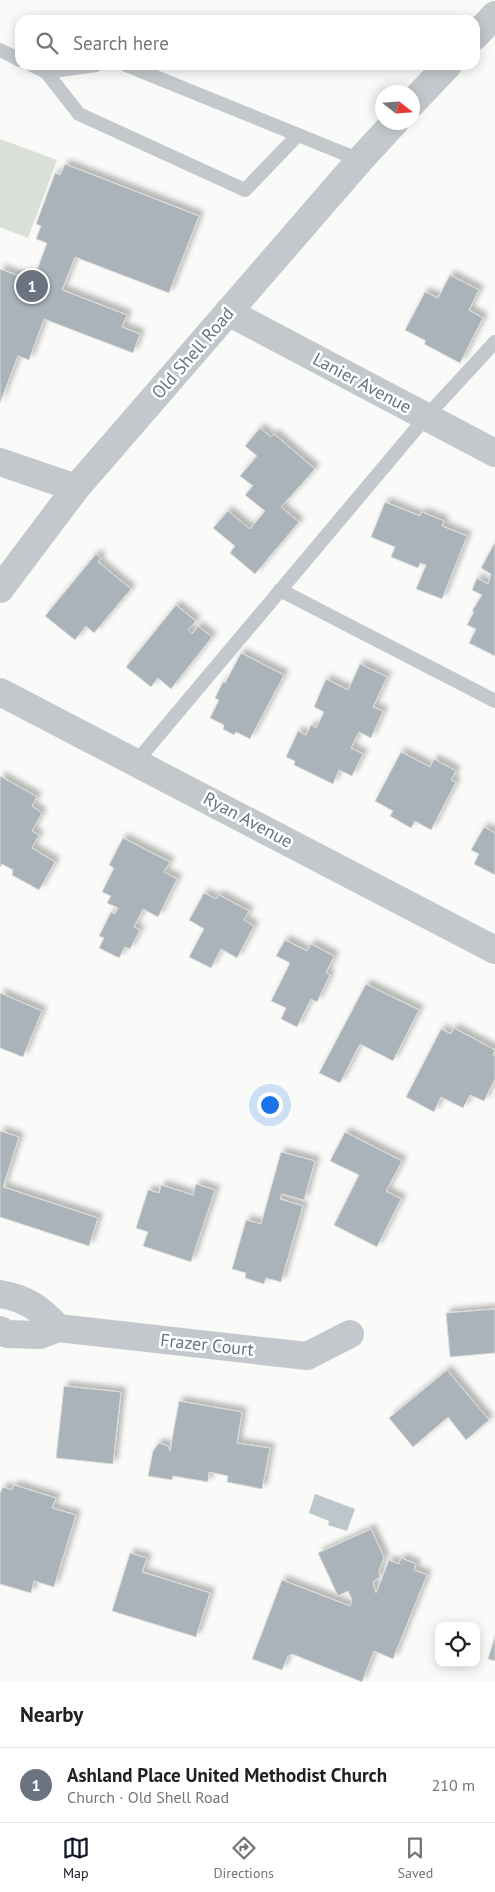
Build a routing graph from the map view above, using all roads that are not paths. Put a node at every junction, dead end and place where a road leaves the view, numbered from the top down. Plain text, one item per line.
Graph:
1 (495, 15) edge
2 (480, 31) edge
3 (0, 50) edge
4 (15, 58) edge
5 (42, 70) edge
6 (60, 70) edge
7 (138, 70) edge
8 (443, 70) edge
9 (46, 72) junction
10 (420, 95) edge
11 (388, 130) edge
12 (298, 135) junction
13 (360, 160) junction
14 (228, 312) junction
15 (495, 342) edge
16 (426, 417) junction
17 (495, 453) edge
18 (0, 462) edge
19 (76, 488) junction
20 (0, 589) edge
21 (280, 590) junction
22 (0, 692) edge
23 (495, 701) edge
24 (136, 762) junction
25 (495, 950) edge
26 (0, 1294) edge
27 (58, 1328) junction
28 (0, 1330) edge
29 (350, 1334) dead end

1 - 2 street
3 - 4 lane
5 - 9 lane
6 - 9 lane
7 - 12 lane
8 - 10 street
9 - 12 lane
11 - 13 street, Old Shell Road
12 - 13 lane
13 - 14 street, Old Shell Road
14 - 16 street, Lanier Avenue
14 - 19 street, Old Shell Road
15 - 16 lane
16 - 17 street, Lanier Avenue
16 - 21 lane
18 - 19 street
19 - 20 street, Old Shell Road
21 - 23 lane
21 - 24 lane
22 - 24 street, Ryan Avenue
24 - 25 street, Ryan Avenue
26 - 27 street
27 - 28 street, Frazer Court
27 - 29 street, Frazer Court

